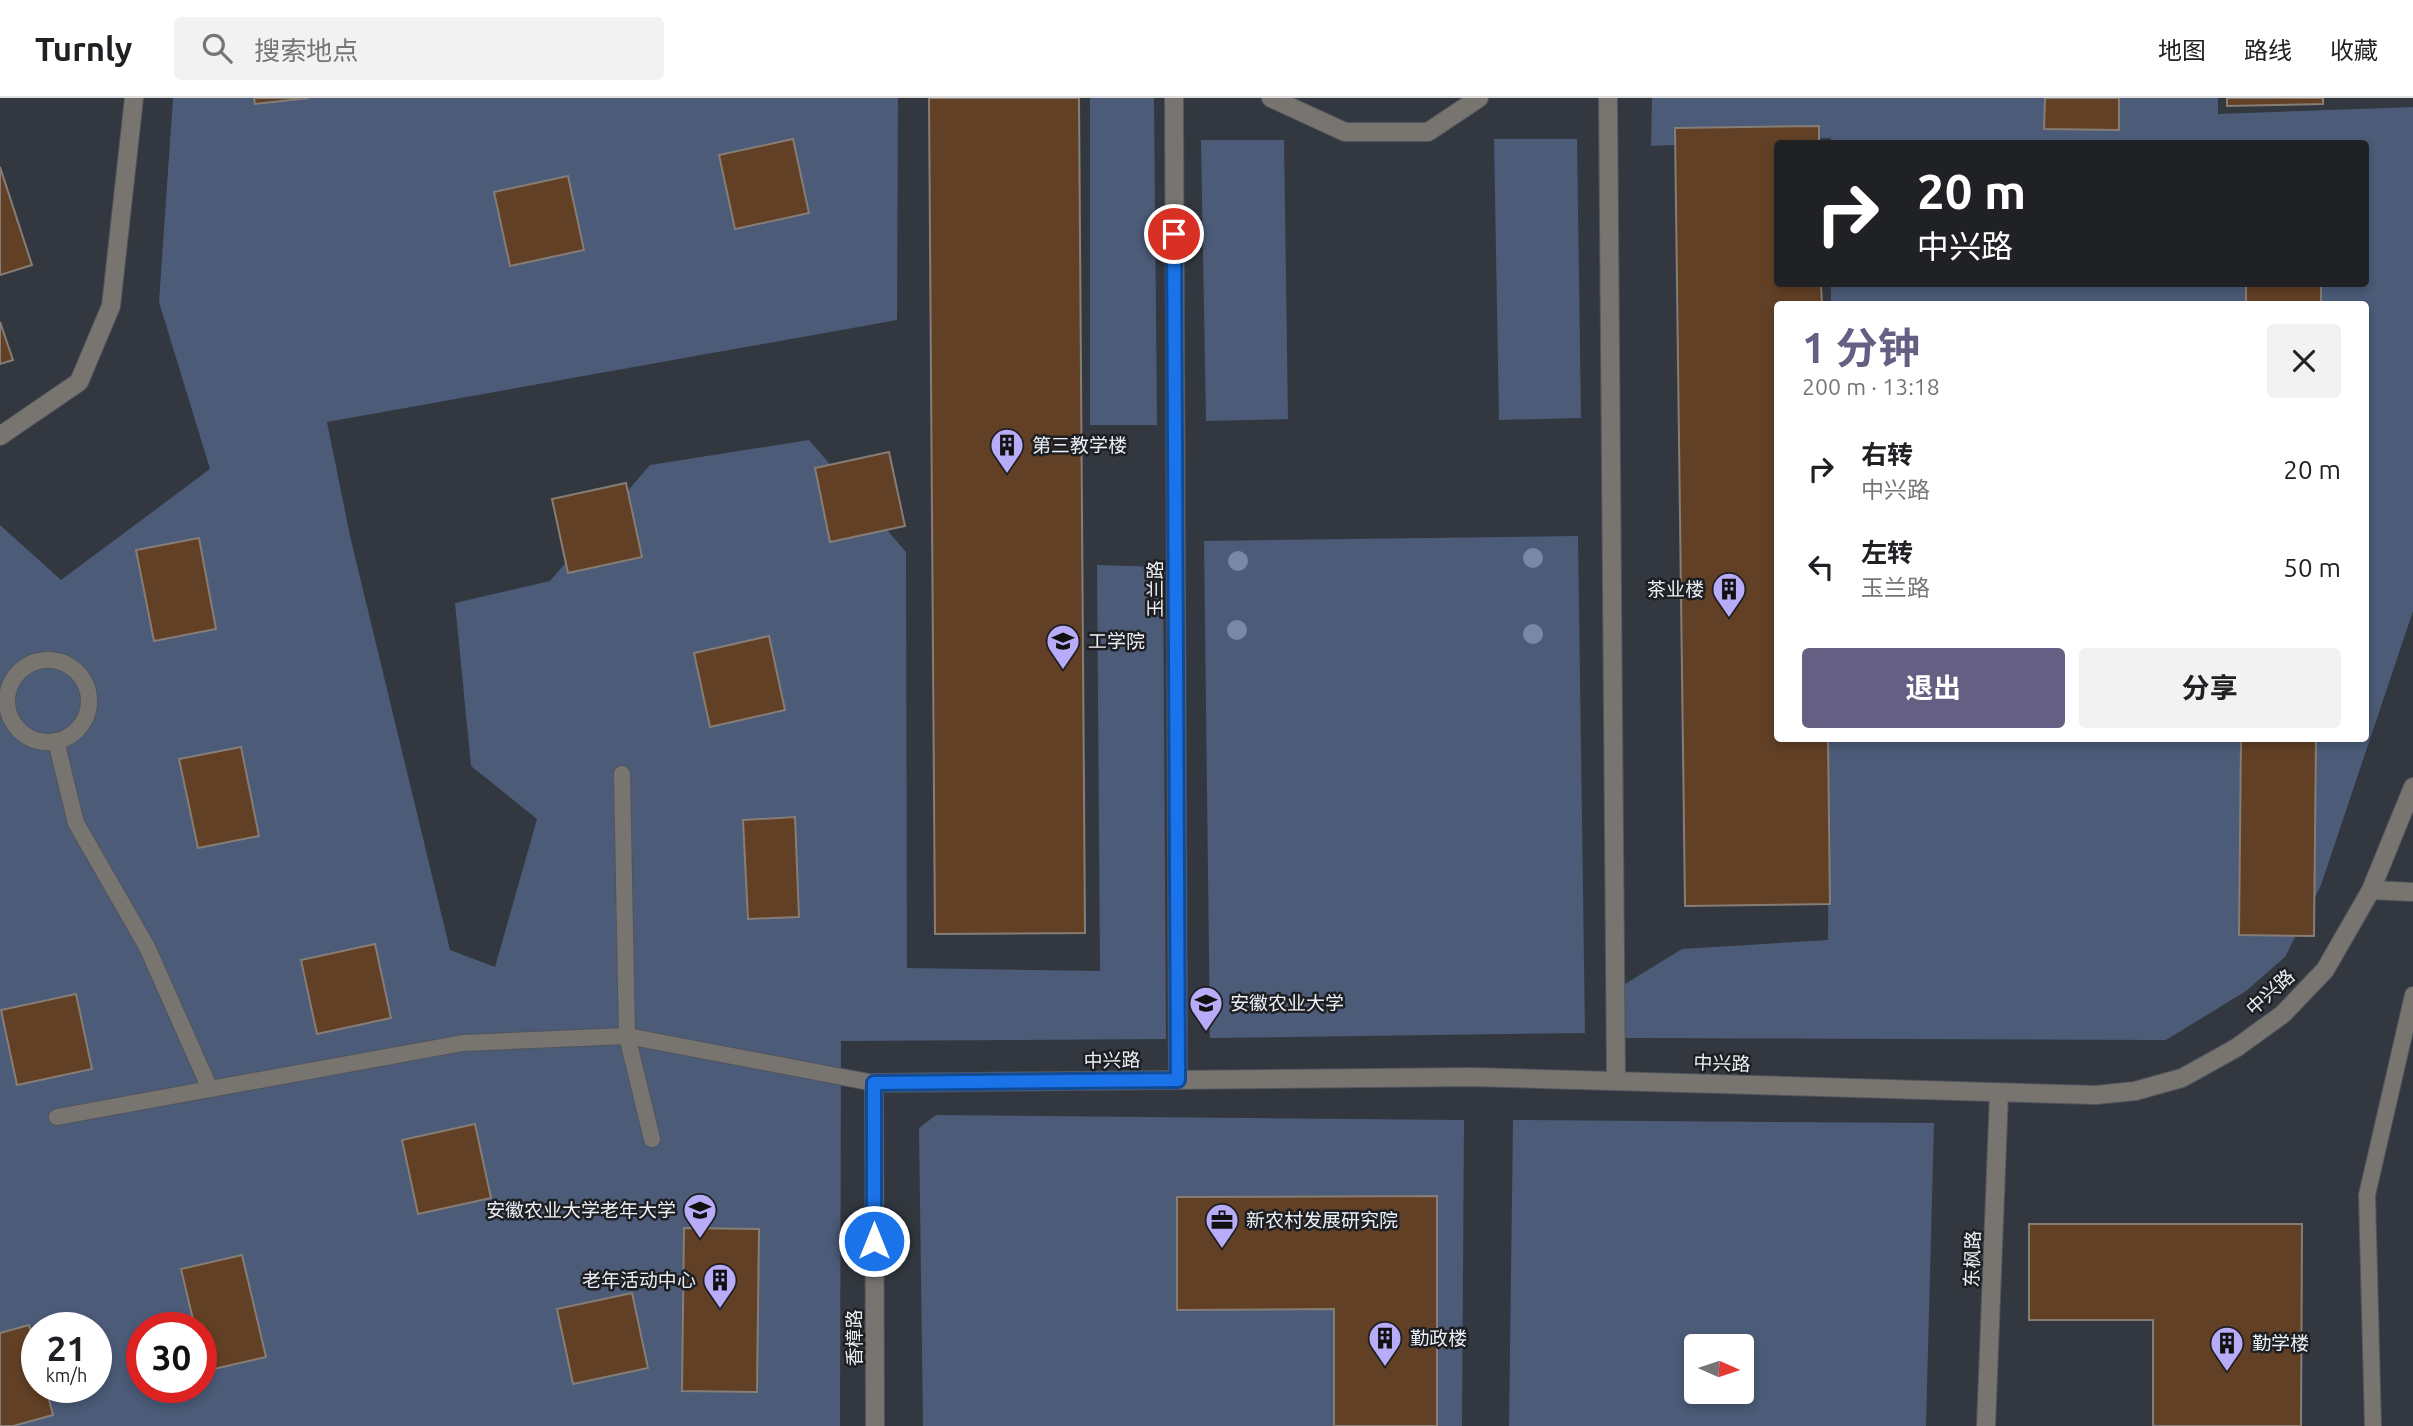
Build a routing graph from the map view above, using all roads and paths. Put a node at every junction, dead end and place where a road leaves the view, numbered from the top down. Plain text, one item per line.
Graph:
1 (134, 98) edge
2 (1174, 98) edge
3 (1271, 98) edge
4 (1479, 98) edge
5 (1608, 98) edge
6 (0, 436) edge
7 (56, 741) junction
8 (622, 774) dead end
9 (2413, 787) edge
10 (2371, 890) junction
11 (2413, 892) edge
12 (2413, 995) edge
13 (627, 1036) junction
14 (1178, 1080) junction
15 (1616, 1081) junction
16 (874, 1083) junction
17 (209, 1089) junction
18 (1999, 1093) junction
19 (57, 1117) dead end
20 (652, 1139) dead end
21 (875, 1426) edge
22 (1986, 1426) edge
23 (2373, 1426) edge

1 - 6 street
2 - 14 street, 玉兰路
3 - 4 street
5 - 15 street
7 - 7 lane
7 - 17 lane
8 - 13 lane
9 - 10 street, 中兴路
10 - 11 street
10 - 18 street, 中兴路
12 - 23 lane
13 - 16 lane
13 - 17 lane
13 - 20 lane
14 - 15 street, 中兴路
14 - 16 street, 中兴路
15 - 18 street, 中兴路
16 - 21 street, 香樟路
17 - 19 lane
18 - 22 street, 东枫路

